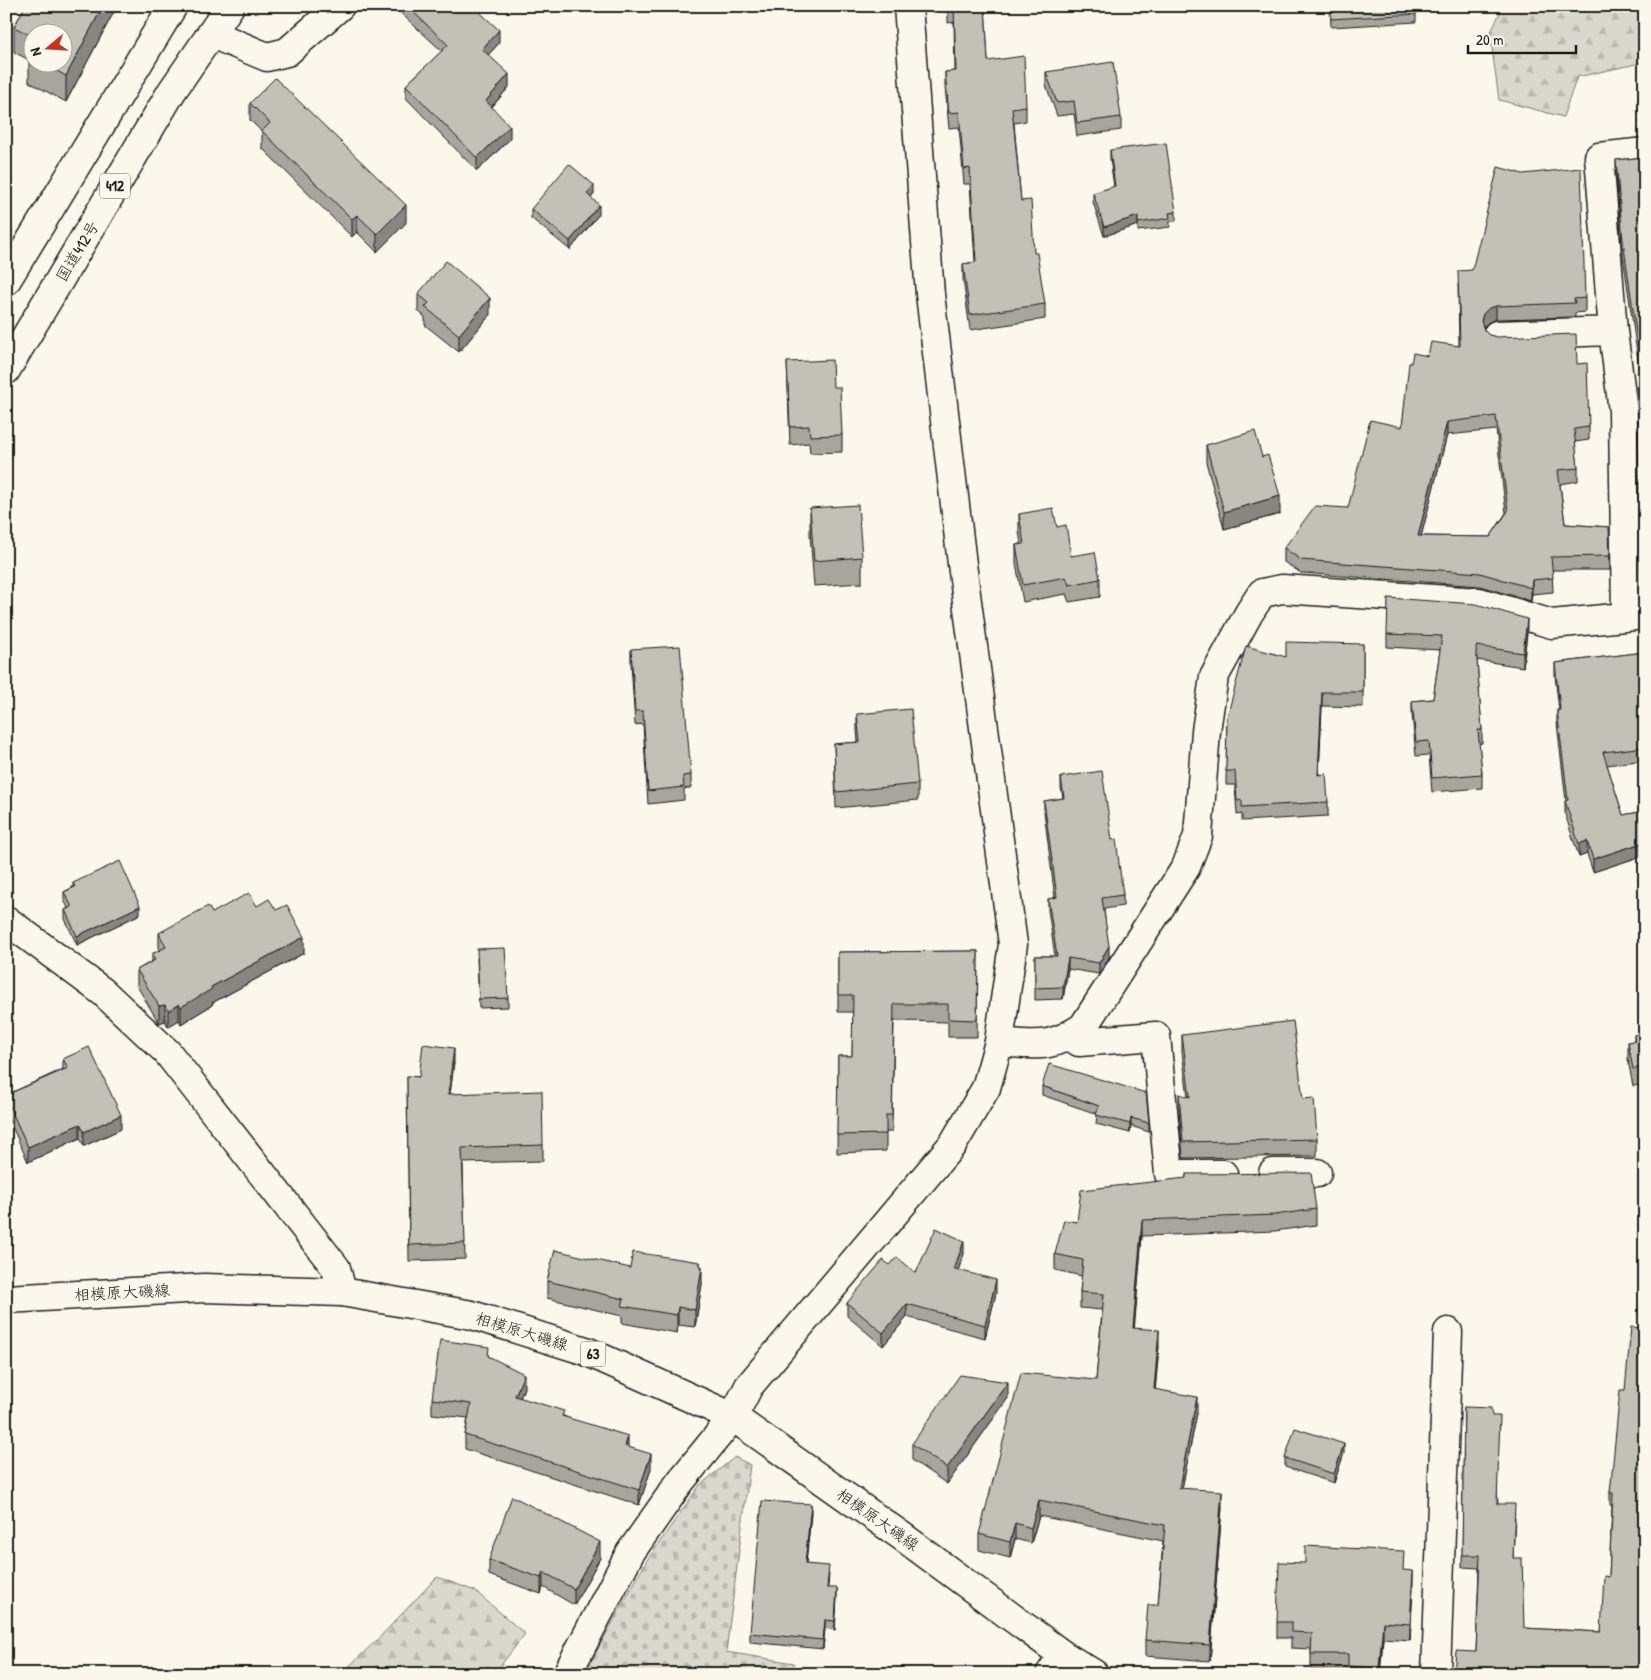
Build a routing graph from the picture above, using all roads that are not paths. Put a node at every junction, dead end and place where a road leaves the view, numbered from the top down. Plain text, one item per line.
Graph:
1 (173, 6) edge
2 (230, 6) edge
3 (340, 6) edge
4 (908, 6) edge
5 (212, 34) junction
6 (1645, 152) edge
7 (6, 281) edge
8 (1613, 331) junction
9 (1497, 335) edge
10 (6, 370) edge
11 (1635, 615) edge
12 (6, 920) edge
13 (1070, 1036) junction
14 (999, 1042) junction
15 (1316, 1173) dead end
16 (342, 1292) junction
17 (6, 1299) edge
18 (1448, 1332) dead end
19 (733, 1417) junction
20 (1057, 1664) edge
21 (567, 1674) edge
22 (1094, 1674) edge
23 (1436, 1674) edge

1 - 7 main road, 412
2 - 5 main road, 国道412号 / 412
3 - 5 main road
4 - 14 main road
5 - 10 main road, 国道412号 / 412
6 - 8 main road
8 - 9 main road
8 - 11 main road
11 - 13 main road
12 - 16 main road
13 - 14 main road
13 - 15 main road
14 - 19 main road
16 - 17 main road, 相模原大磯線 / 63
16 - 19 main road, 相模原大磯線 / 63
18 - 23 main road
19 - 20 main road, 相模原大磯線 / 63
19 - 21 main road
20 - 22 main road, 相模原大磯線 / 63

